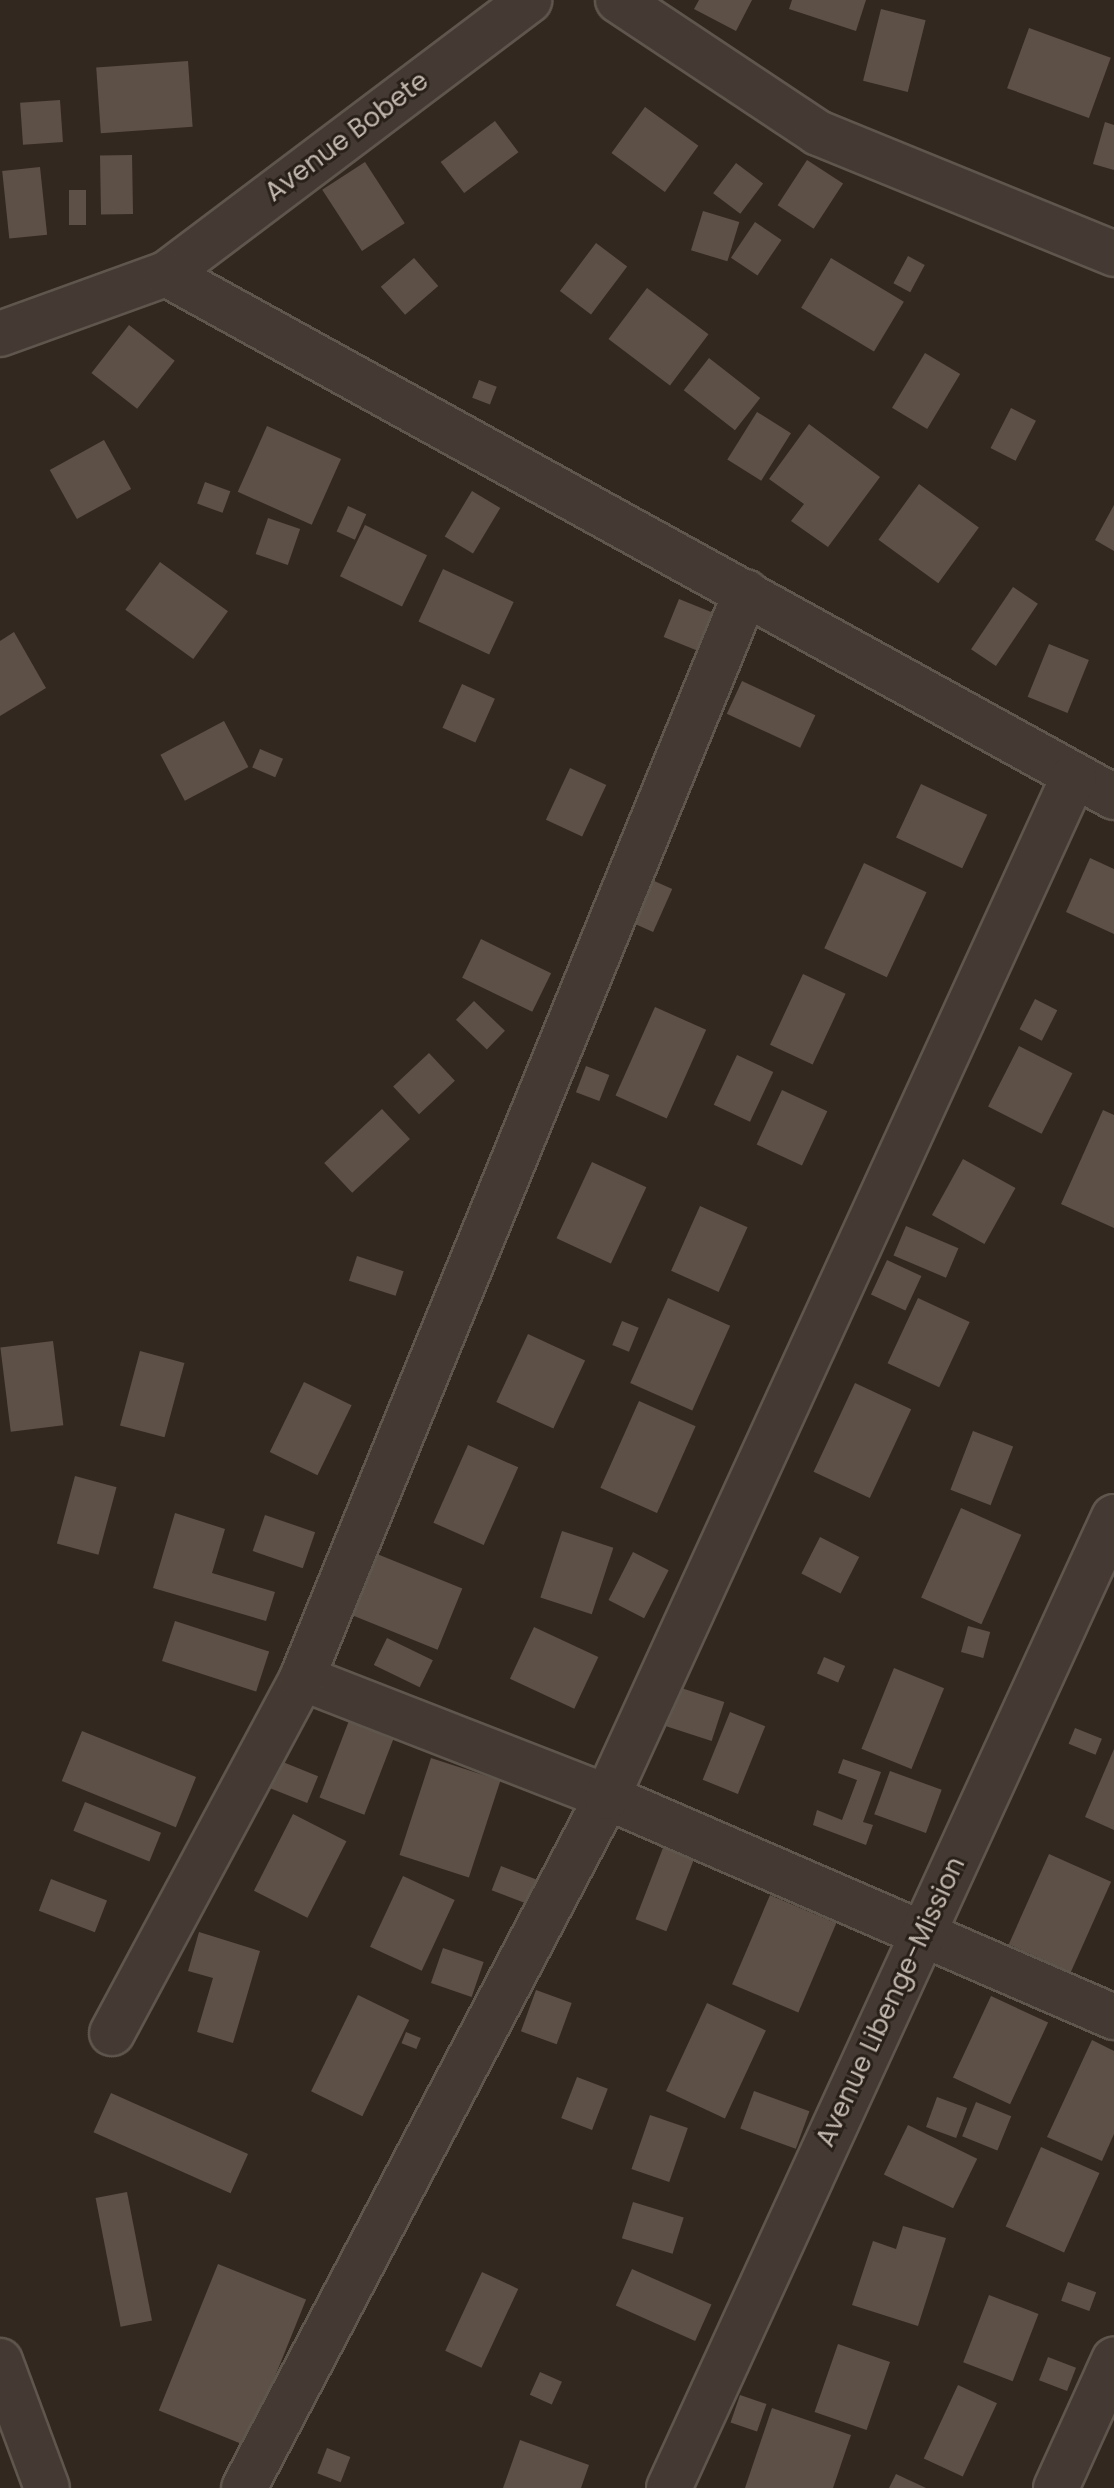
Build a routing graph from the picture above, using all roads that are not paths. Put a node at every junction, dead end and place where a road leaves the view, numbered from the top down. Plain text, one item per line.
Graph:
1 (529, 0) edge
2 (618, 0) edge
3 (1114, 254) edge
4 (166, 274) junction
5 (0, 334) edge
6 (746, 592) junction
7 (1074, 776) junction
8 (1114, 797) edge
9 (1114, 1517) edge
10 (302, 1678) junction
11 (607, 1797) junction
12 (924, 1930) junction
13 (1114, 2017) edge
14 (112, 2033) dead end
15 (1114, 2360) edge
16 (0, 2361) edge
17 (47, 2488) edge
18 (244, 2488) edge
19 (669, 2488) edge
20 (1056, 2488) edge

1 - 4 street, Avenue Bobete
2 - 3 street
4 - 5 street, Avenue Bobete
4 - 6 street
6 - 7 street
6 - 10 street
7 - 8 street
7 - 11 street
9 - 12 street, Avenue Libenge-Mission
10 - 11 street
10 - 14 street
11 - 12 street
11 - 18 street
12 - 13 street
12 - 19 street, Avenue Libenge-Mission
15 - 20 street
16 - 17 street

